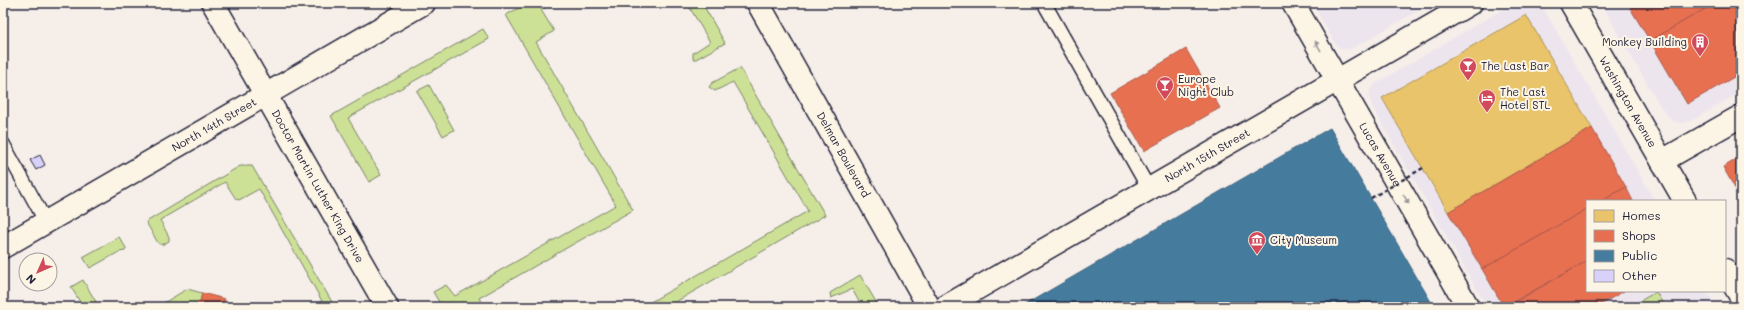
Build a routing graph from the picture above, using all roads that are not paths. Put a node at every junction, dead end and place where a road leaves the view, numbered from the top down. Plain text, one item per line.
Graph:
1 (213, 3) edge
2 (424, 3) edge
3 (758, 3) edge
4 (1044, 3) edge
5 (1293, 3) edge
6 (1471, 3) edge
7 (1571, 3) edge
8 (1338, 80) junction
9 (265, 96) junction
10 (1741, 116) edge
11 (3, 144) edge
12 (1662, 161) junction
13 (1149, 189) junction
14 (1684, 200) edge
15 (46, 222) junction
16 (3, 246) edge
17 (1726, 272) edge
18 (1741, 297) edge
19 (387, 307) edge
20 (929, 307) edge
21 (944, 307) edge
22 (1468, 307) edge

1 - 9 street, Doctor Martin Luther King Drive
2 - 9 street, North 14th Street
3 - 20 street, Delmar Boulevard
4 - 13 lane
8 -> 5 street, Lucas Avenue
6 - 8 street, North 15th Street
7 - 12 street, Washington Avenue
8 - 13 street, North 15th Street
8 -> 22 street, Lucas Avenue
9 - 15 street, North 14th Street
9 - 19 street, Doctor Martin Luther King Drive
10 - 12 street
11 - 15 lane
12 - 14 street, Washington Avenue
13 - 21 street, North 15th Street
15 - 16 street, North 14th Street
17 - 18 street

